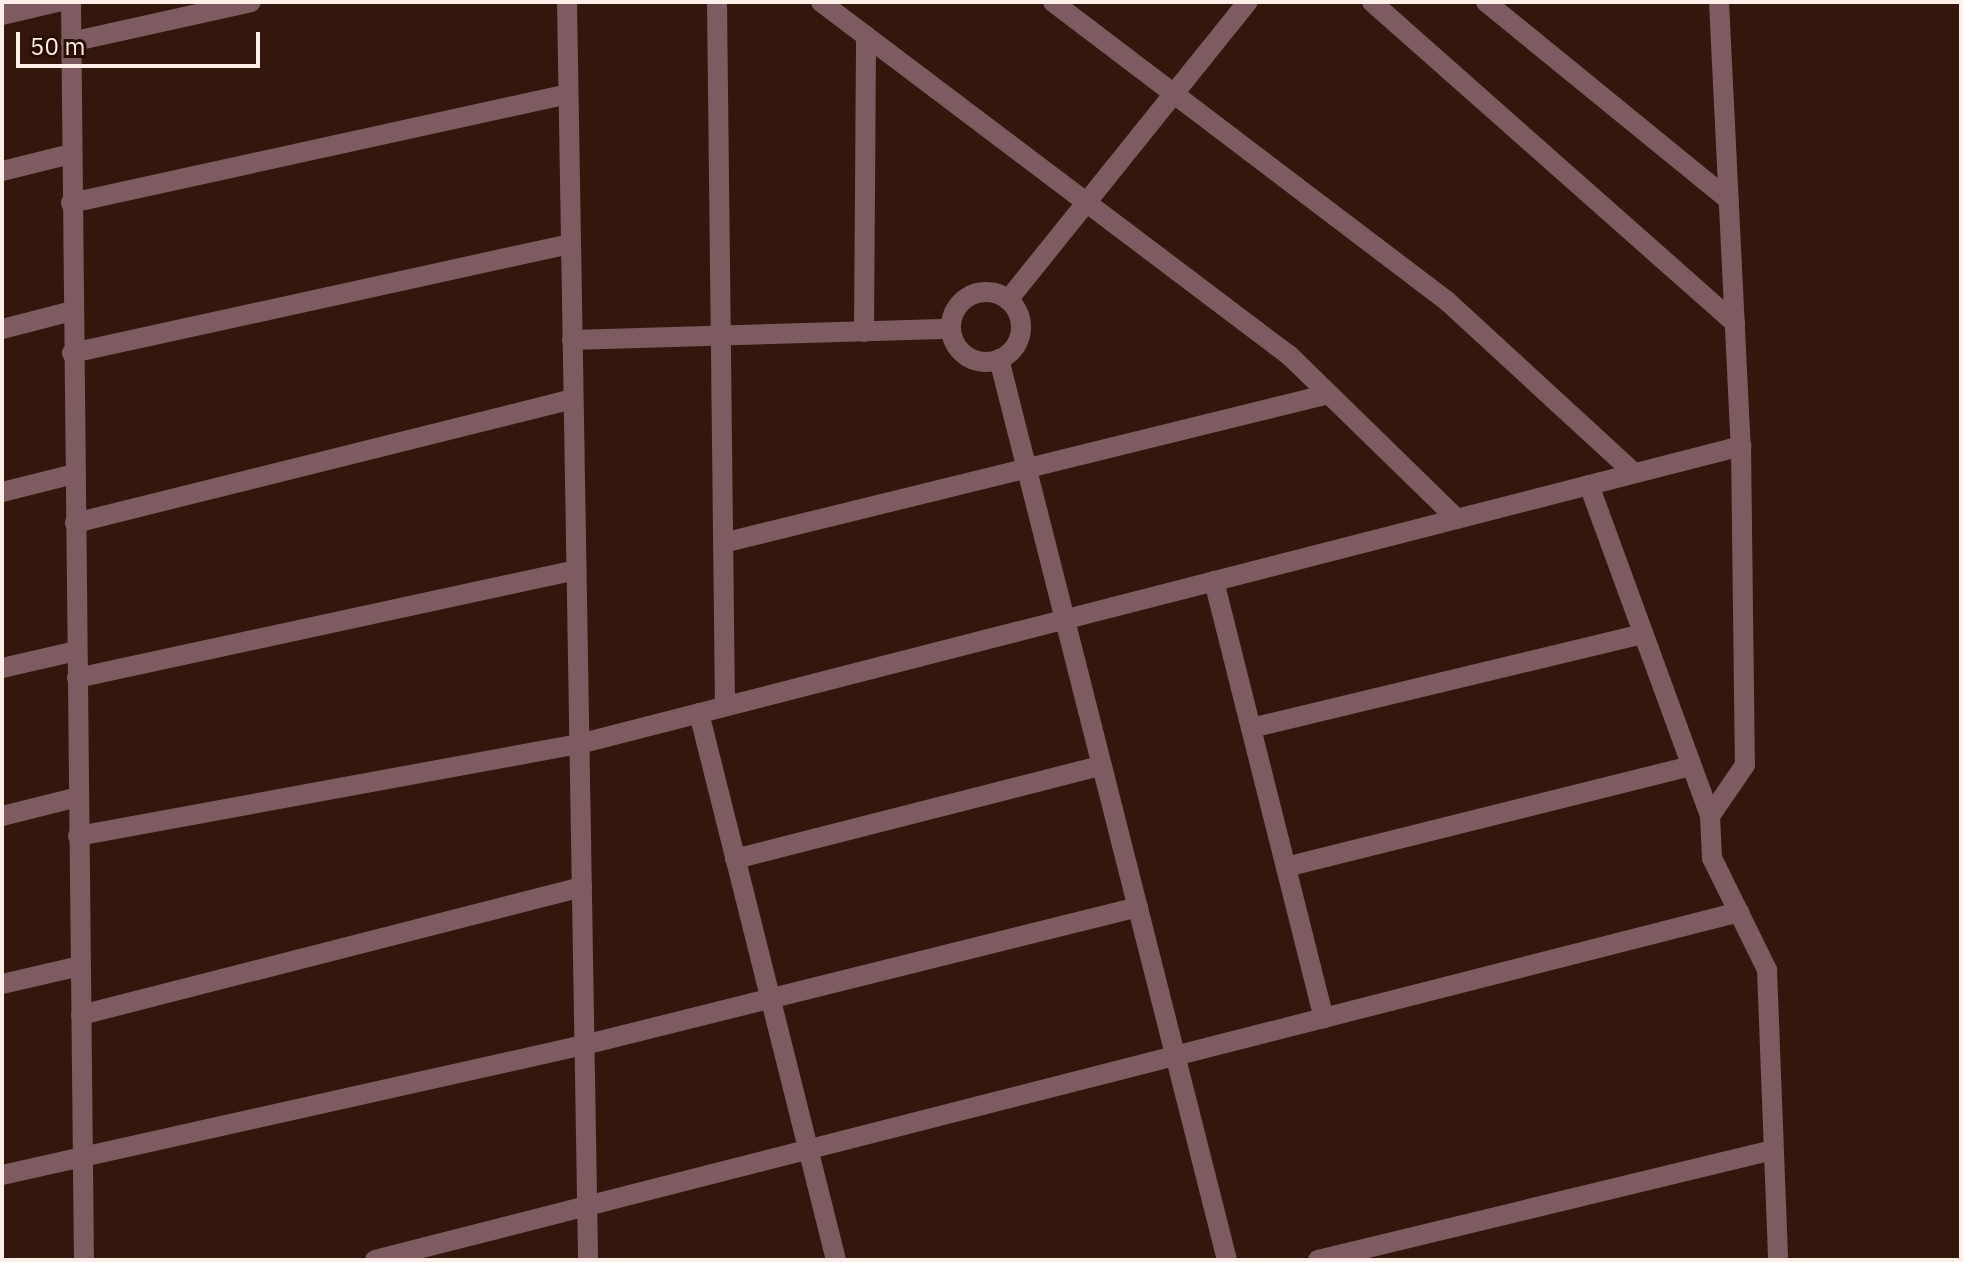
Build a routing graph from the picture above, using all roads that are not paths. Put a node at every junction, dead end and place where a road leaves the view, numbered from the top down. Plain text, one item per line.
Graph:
1 (58, 2) edge
2 (71, 2) edge
3 (251, 2) edge
4 (567, 2) edge
5 (717, 2) edge
6 (821, 2) edge
7 (1053, 2) edge
8 (1248, 2) edge
9 (1372, 2) edge
10 (1486, 2) edge
11 (1719, 2) edge
12 (2, 15) edge
13 (866, 36) junction
14 (71, 42) junction
15 (568, 94) junction
16 (1174, 94) junction
17 (71, 154) junction
18 (2, 171) edge
19 (1729, 200) junction
20 (1087, 202) junction
21 (71, 203) junction
22 (570, 244) junction
23 (1008, 300) junction
24 (72, 311) junction
25 (1735, 323) junction
26 (2, 329) edge
27 (951, 329) junction
28 (864, 332) junction
29 (720, 336) junction
30 (572, 340) junction
31 (72, 353) junction
32 (999, 359) junction
33 (1329, 394) junction
34 (573, 399) junction
35 (1741, 446) junction
36 (1026, 469) junction
37 (1634, 473) junction
38 (74, 474) junction
39 (1589, 485) junction
40 (2, 492) edge
41 (1457, 519) junction
42 (75, 523) junction
43 (723, 543) junction
44 (576, 570) junction
45 (1214, 581) junction
46 (1064, 620) junction
47 (1643, 634) junction
48 (76, 651) junction
49 (2, 668) edge
50 (77, 678) junction
51 (725, 706) junction
52 (699, 713) junction
53 (1251, 728) junction
54 (579, 744) junction
55 (1101, 766) junction
56 (1692, 766) junction
57 (78, 797) junction
58 (2, 816) edge
59 (1710, 816) junction
60 (78, 836) junction
61 (735, 859) junction
62 (1286, 867) junction
63 (582, 887) junction
64 (1138, 907) junction
65 (1739, 912) junction
66 (80, 966) junction
67 (2, 984) edge
68 (771, 999) junction
69 (81, 1015) junction
70 (1324, 1018) junction
71 (584, 1045) junction
72 (1175, 1056) junction
73 (808, 1150) junction
74 (1773, 1150) junction
75 (83, 1156) junction
76 (2, 1175) edge
77 (587, 1206) junction
78 (84, 1260) edge
79 (375, 1260) edge
80 (588, 1260) edge
81 (836, 1260) edge
82 (1227, 1260) edge
83 (1318, 1260) edge
84 (1778, 1260) edge

1 - 12 street
2 - 14 street
3 - 14 street
4 - 15 street
5 - 29 street
6 - 13 street
7 - 16 street
8 - 16 street
9 - 25 street
10 - 19 street
11 - 19 street
13 - 20 street
13 - 28 street
14 - 17 street
15 - 21 street
15 - 22 street
16 - 20 street
16 - 37 street
17 - 18 street
17 - 21 street
19 - 25 street
20 - 23 street
20 - 33 street
21 - 24 street
22 - 30 street
22 - 31 street
23 - 27 street
23 - 32 street
24 - 26 street
24 - 31 street
25 - 35 street
27 - 28 street
27 - 32 street
28 - 29 street
29 - 30 street
29 - 43 street
30 - 34 street
31 - 38 street
32 - 36 street
33 - 36 street
33 - 41 street
34 - 42 street
34 - 44 street
35 - 37 street
35 - 59 street
36 - 43 street
36 - 46 street
37 - 39 street
38 - 40 street
38 - 42 street
39 - 41 street
39 - 47 street
41 - 45 street
42 - 48 street
43 - 51 street
44 - 50 street
44 - 54 street
45 - 46 street
45 - 53 street
46 - 51 street
46 - 55 street
47 - 53 street
47 - 56 street
48 - 49 street
48 - 50 street
50 - 57 street
51 - 52 street
52 - 54 street
52 - 61 street
53 - 62 street
54 - 60 street
54 - 63 street
55 - 61 street
55 - 64 street
56 - 59 street
56 - 62 street
57 - 58 street
57 - 60 street
59 - 65 street
60 - 66 street
61 - 68 street
62 - 70 street
63 - 69 street
63 - 71 street
64 - 68 street
64 - 72 street
65 - 70 street
65 - 74 street
66 - 67 street
66 - 69 street
68 - 71 street
68 - 73 street
69 - 75 street
70 - 72 street
71 - 75 street
71 - 77 street
72 - 73 street
72 - 82 street
73 - 77 street
73 - 81 street
74 - 83 street
74 - 84 street
75 - 76 street
75 - 78 street
77 - 79 street
77 - 80 street

